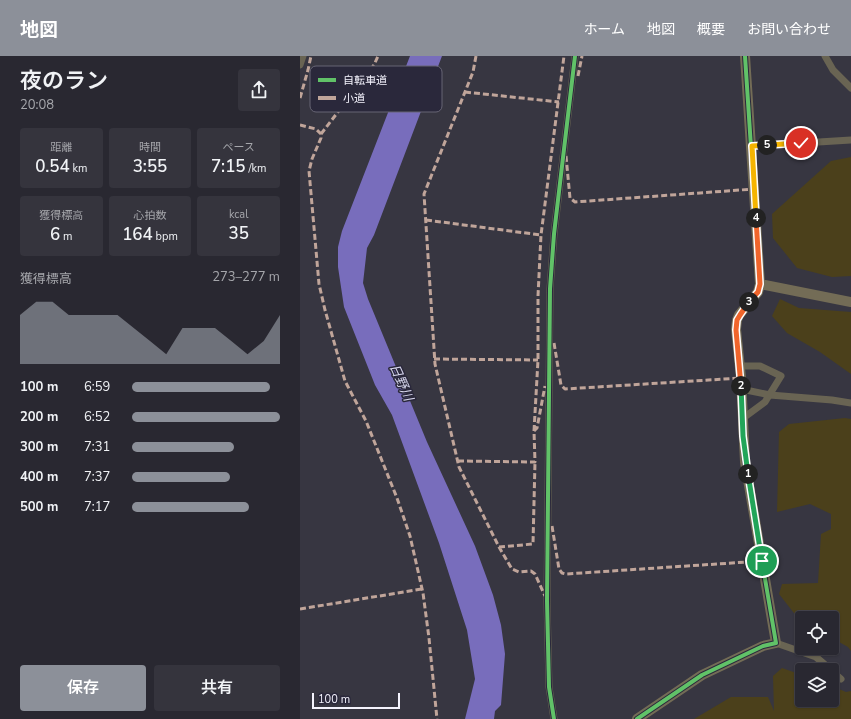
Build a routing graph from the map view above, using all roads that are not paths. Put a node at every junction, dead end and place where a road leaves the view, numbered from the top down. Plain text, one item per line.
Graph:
1 (303, 56) edge
2 (576, 56) edge
3 (746, 56) edge
4 (825, 56) edge
5 (300, 65) edge
6 (851, 88) edge
7 (851, 140) edge
8 (752, 146) junction
9 (760, 284) junction
10 (851, 302) edge
11 (740, 366) junction
12 (741, 389) junction
13 (770, 395) junction
14 (851, 403) edge
15 (742, 419) junction
16 (776, 643) junction
17 (822, 663) edge
18 (554, 719) edge
19 (637, 719) edge

1 - 5 street
2 - 18 street
3 - 8 street
4 - 6 street
7 - 8 street
8 - 9 street
9 - 10 street
9 - 11 street
11 - 12 street
11 - 13 street
12 - 13 street
12 - 15 street
13 - 14 street
13 - 15 street
15 - 16 street
16 - 17 street
16 - 19 street

